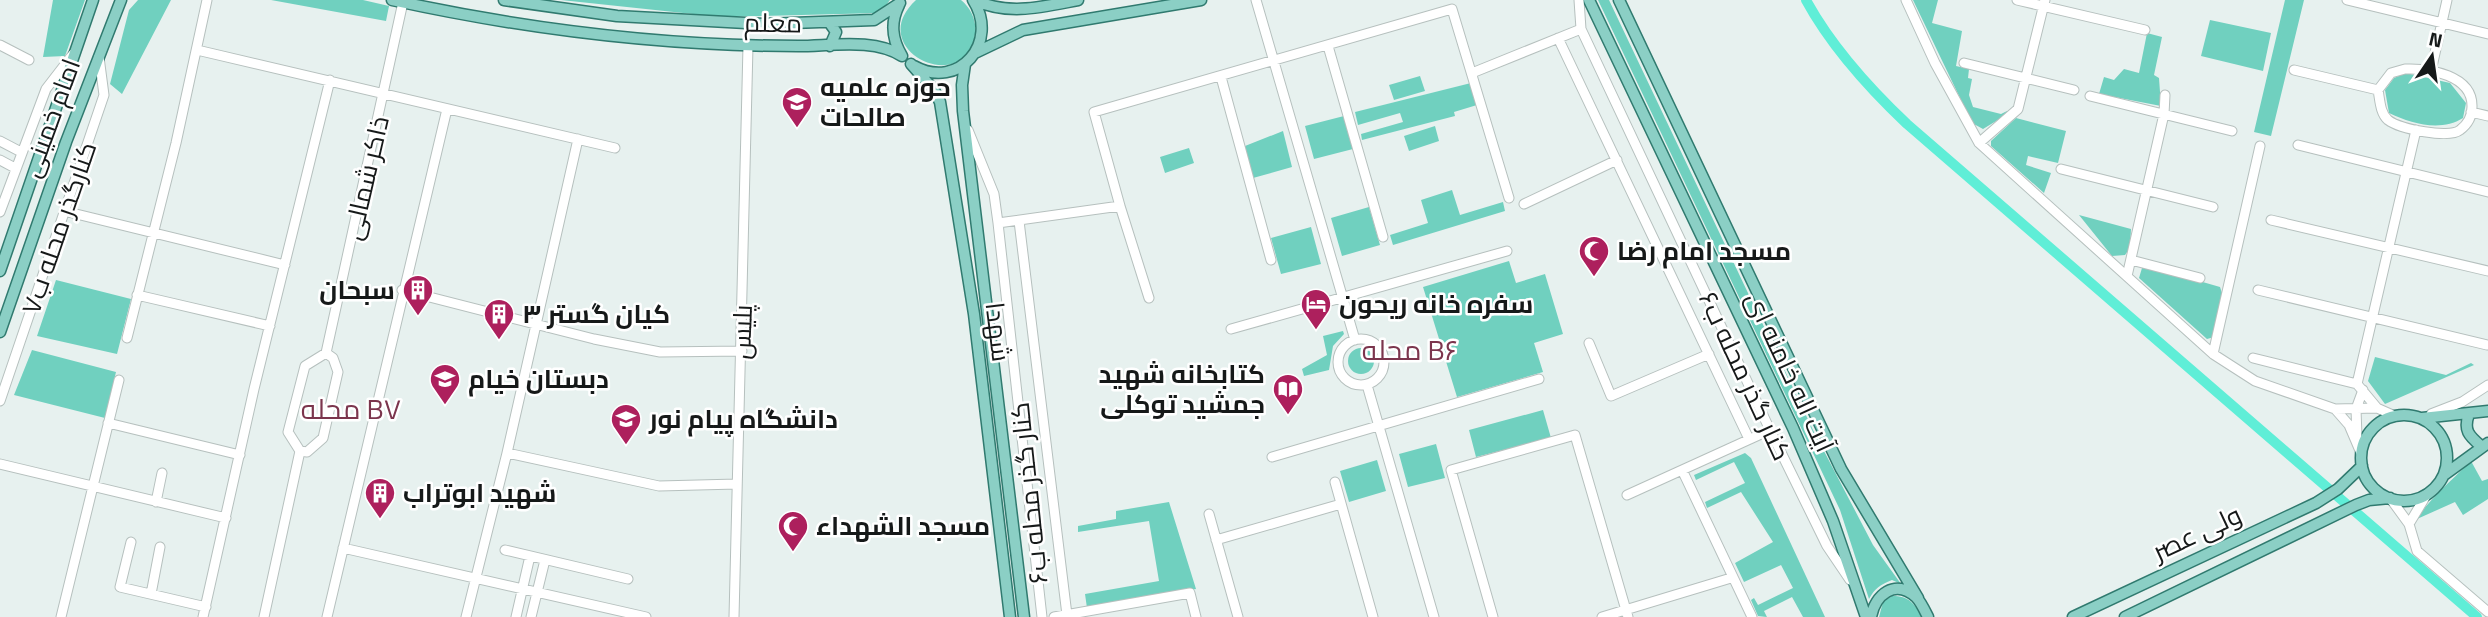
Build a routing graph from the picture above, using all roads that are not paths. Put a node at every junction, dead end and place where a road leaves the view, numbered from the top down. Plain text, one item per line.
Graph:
1 (93, 0) edge
2 (121, 0) edge
3 (207, 0) edge
4 (504, 0) edge
5 (973, 0) edge
6 (1079, 0) edge
7 (1200, 0) edge
8 (1256, 0) edge
9 (1579, 0) edge
10 (1589, 0) edge
11 (1619, 0) edge
12 (1906, 0) edge
13 (2017, 0) edge
14 (2347, 0) edge
15 (2447, 0) edge
16 (397, 1) edge
17 (901, 2) edge
18 (2044, 3) edge
19 (1018, 11) junction
20 (828, 22) junction
21 (2441, 23) junction
22 (1581, 29) junction
23 (1023, 30) junction
24 (2145, 30) dead end
25 (2488, 34) edge
26 (1558, 38) junction
27 (0, 45) edge
28 (748, 46) junction
29 (830, 46) junction
30 (1328, 46) junction
31 (76, 50) junction
32 (197, 50) junction
33 (975, 52) junction
34 (99, 54) junction
35 (29, 60) dead end
36 (906, 60) junction
37 (1275, 62) junction
38 (1964, 63) dead end
39 (965, 64) junction
40 (2294, 70) dead end
41 (2431, 71) junction
42 (1472, 73) junction
43 (1221, 77) junction
44 (2025, 78) junction
45 (330, 80) junction
46 (2074, 90) dead end
47 (2378, 90) junction
48 (385, 94) junction
49 (2165, 95) dead end
50 (2090, 96) dead end
51 (447, 109) junction
52 (963, 111) junction
53 (2471, 112) junction
54 (942, 113) junction
55 (2164, 114) junction
56 (2488, 116) edge
57 (965, 124) junction
58 (2416, 130) junction
59 (2232, 131) dead end
60 (578, 139) junction
61 (0, 141) edge
62 (1979, 143) junction
63 (2298, 145) dead end
64 (2260, 146) dead end
65 (615, 148) dead end
66 (21, 152) junction
67 (0, 154) edge
68 (0, 160) edge
69 (1617, 160) junction
70 (15, 168) junction
71 (2061, 169) dead end
72 (2406, 172) junction
73 (2146, 191) junction
74 (2488, 192) edge
75 (1509, 198) dead end
76 (1524, 204) dead end
77 (1120, 206) junction
78 (2213, 207) dead end
79 (64, 211) junction
80 (0, 212) edge
81 (2271, 220) dead end
82 (1019, 221) junction
83 (998, 223) junction
84 (152, 232) junction
85 (1383, 237) dead end
86 (2389, 248) junction
87 (1507, 251) dead end
88 (1271, 260) dead end
89 (2131, 260) junction
90 (285, 265) junction
91 (0, 271) edge
92 (2488, 271) edge
93 (2127, 276) junction
94 (2200, 278) dead end
95 (402, 290) junction
96 (2258, 290) dead end
97 (137, 295) junction
98 (1149, 298) dead end
99 (1343, 299) junction
100 (2372, 317) junction
101 (536, 324) junction
102 (270, 326) junction
103 (1231, 329) dead end
104 (0, 332) edge
105 (127, 338) dead end
106 (1354, 340) junction
107 (1589, 343) dead end
108 (2487, 345) edge
109 (742, 351) junction
110 (326, 353) junction
111 (1709, 354) junction
112 (2213, 354) junction
113 (2253, 358) dead end
114 (1539, 379) dead end
115 (118, 380) dead end
116 (1367, 385) junction
117 (2488, 385) edge
118 (2360, 387) junction
119 (0, 401) edge
120 (2377, 408) junction
121 (2335, 409) junction
122 (2356, 409) junction
123 (2488, 411) edge
124 (2469, 414) junction
125 (2395, 415) junction
126 (2422, 418) junction
127 (108, 424) junction
128 (1379, 427) junction
129 (1002, 430) junction
130 (1770, 430) junction
131 (987, 431) junction
132 (2357, 438) junction
133 (1749, 439) junction
134 (2484, 445) edge
135 (300, 451) junction
136 (507, 453) junction
137 (2361, 453) junction
138 (240, 455) junction
139 (1272, 457) dead end
140 (0, 464) edge
141 (2362, 466) junction
142 (1683, 472) junction
143 (162, 473) dead end
144 (2444, 475) junction
145 (1335, 482) dead end
146 (737, 484) junction
147 (93, 487) junction
148 (2427, 494) junction
149 (1627, 495) dead end
150 (2390, 498) junction
151 (156, 502) junction
152 (1341, 505) junction
153 (1209, 514) dead end
154 (226, 518) junction
155 (2409, 524) junction
156 (1216, 540) junction
157 (131, 542) dead end
158 (2225, 545) junction
159 (160, 547) dead end
160 (343, 548) junction
161 (505, 550) dead end
162 (530, 556) junction
163 (545, 560) junction
164 (2235, 566) junction
165 (1731, 578) junction
166 (475, 579) junction
167 (628, 579) dead end
168 (523, 589) junction
169 (1858, 592) junction
170 (537, 593) junction
171 (150, 594) junction
172 (1918, 598) junction
173 (204, 612) edge
174 (2488, 612) edge
175 (610, 613) edge
176 (1627, 614) edge
177 (627, 615) edge
178 (1067, 615) junction
179 (1079, 615) edge
180 (61, 617) edge
181 (264, 617) edge
182 (327, 617) edge
183 (466, 617) edge
184 (516, 617) edge
185 (531, 617) edge
186 (646, 617) edge
187 (734, 617) edge
188 (1010, 617) edge
189 (1024, 617) edge
190 (1042, 617) edge
191 (1054, 617) edge
192 (1196, 617) edge
193 (1238, 617) edge
194 (1373, 617) edge
195 (1434, 617) edge
196 (1493, 617) edge
197 (1602, 617) edge
198 (1752, 617) edge
199 (1869, 617) edge
200 (1928, 617) edge
201 (2073, 617) edge
202 (2125, 617) edge

1 - 31 main road, امام خمینی
2 - 34 main road, امام خمینی
3 - 32 street
4 - 20 main road, معلم
5 - 19 main road
5 - 33 main road
6 - 19 main road
7 - 23 main road
8 - 37 street
9 - 22 street, کنار گذر محله ب۶
10 - 169 main road, آیت اله خامنه ای
11 - 172 main road, آیت اله خامنه ای
12 - 62 street
13 - 18 street
14 - 21 street
15 - 21 street
16 - 28 main road, معلم
16 - 48 street, ذاکر شمالی
17 - 20 main road, معلم
17 - 36 main road
18 - 24 street
18 - 44 street
19 - 23 main road
20 - 29 main road
21 - 25 street
21 - 41 street
22 - 26 street
22 - 130 street, کنار گذر محله ب۶
23 - 33 main road
26 - 42 street
26 - 69 street
27 - 35 street
28 - 29 main road, معلم
28 - 109 street, پلیس
29 - 36 main road, معلم
30 - 37 street
30 - 42 street
30 - 85 street
31 - 66 street
31 - 91 main road, امام خمینی
32 - 45 street
32 - 84 street
33 - 39 main road
34 - 79 street, کنارگذر محله ب۷
34 - 104 main road, امام خمینی
36 - 39 main road, معلم
36 - 54 main road, شهدا
37 - 43 street
37 - 99 street
38 - 44 street
39 - 52 main road, شهدا
40 - 47 street
41 - 47 street
41 - 53 street
42 - 75 street
43 - 77 street
43 - 88 street
44 - 46 street
44 - 62 street
45 - 48 street
45 - 90 street
47 - 58 street
48 - 51 street
48 - 110 street, ذاکر شمالی
49 - 55 street
50 - 55 street
51 - 60 street
51 - 95 street
52 - 54 main road
52 - 57 main road, شهدا
53 - 56 street
53 - 58 street
54 - 131 main road, شهدا
55 - 59 street
55 - 73 street
57 - 83 street, کنار گذر محله ب۶
57 - 129 main road, شهدا
58 - 72 street
60 - 65 street
60 - 101 street
61 - 66 street
61 - 67 street
62 - 93 street
63 - 72 street
64 - 112 street
66 - 70 street
68 - 70 street
69 - 76 street
69 - 111 street
70 - 80 street
71 - 73 street
72 - 74 street
72 - 86 street
73 - 78 street
73 - 89 street
77 - 82 street
77 - 98 street
79 - 84 street
79 - 119 street, کنارگذر محله ب۷
81 - 86 street
82 - 83 street
82 - 178 street
83 - 190 street, کنار گذر محله ب۶
84 - 90 street
84 - 97 street
86 - 92 street
86 - 100 street
87 - 99 street
89 - 93 street
89 - 94 street
90 - 102 street
93 - 112 street
95 - 101 street
95 - 160 street
96 - 100 street
97 - 102 street
97 - 105 street
99 - 103 street
99 - 106 street
100 - 108 street
100 - 118 street
101 - 109 street
101 - 136 street
102 - 138 street
106 - 116 street
106 - 116 street
107 - 111 street
109 - 146 street, پلیس
110 - 135 street
110 - 135 street
111 - 133 street
112 - 121 street
113 - 118 street
114 - 128 street
115 - 127 street
116 - 128 street
117 - 126 street
118 - 120 street
118 - 122 street
120 - 122 street
120 - 125 street
121 - 122 street
121 - 132 street
122 - 132 street
123 - 124 main road
124 - 126 main road
124 - 134 main road
125 - 126 main road
125 - 137 main road
126 - 144 main road
127 - 138 street
127 - 147 street
128 - 139 street
128 - 195 street
129 - 131 main road
129 - 189 main road, شهدا
130 - 133 street
130 - 169 street, کنار گذر محله ب۶
131 - 188 main road, شهدا
132 - 137 street
133 - 142 street
134 - 144 main road
135 - 181 street
136 - 146 street
136 - 166 street
137 - 141 main road
138 - 154 street
140 - 147 street
141 - 150 main road
141 - 158 main road, ولی عصر
142 - 149 street
142 - 165 street
143 - 151 street
144 - 148 main road
145 - 152 street
146 - 187 street, پلیس
147 - 151 street
147 - 180 street
148 - 150 main road
148 - 155 street
150 - 155 street
150 - 164 main road, ولی عصر
151 - 154 street
152 - 156 street
152 - 194 street
153 - 156 street
154 - 173 street
155 - 174 street
156 - 193 street
157 - 171 street
158 - 164 main road
158 - 201 main road, ولی عصر
159 - 171 street
160 - 166 street
160 - 182 street
161 - 162 street
162 - 163 street
162 - 168 street
163 - 167 street
163 - 170 street
164 - 202 main road, ولی عصر
165 - 176 street
165 - 198 street
166 - 168 street
166 - 183 street
168 - 170 street
168 - 184 street
169 - 199 main road, آیت اله خامنه ای
170 - 175 street
170 - 185 street
171 - 173 street
172 - 199 main road
172 - 200 main road, آیت اله خامنه ای
175 - 177 street
176 - 196 street
176 - 197 street
177 - 186 street
178 - 179 street
178 - 191 street
179 - 192 street

